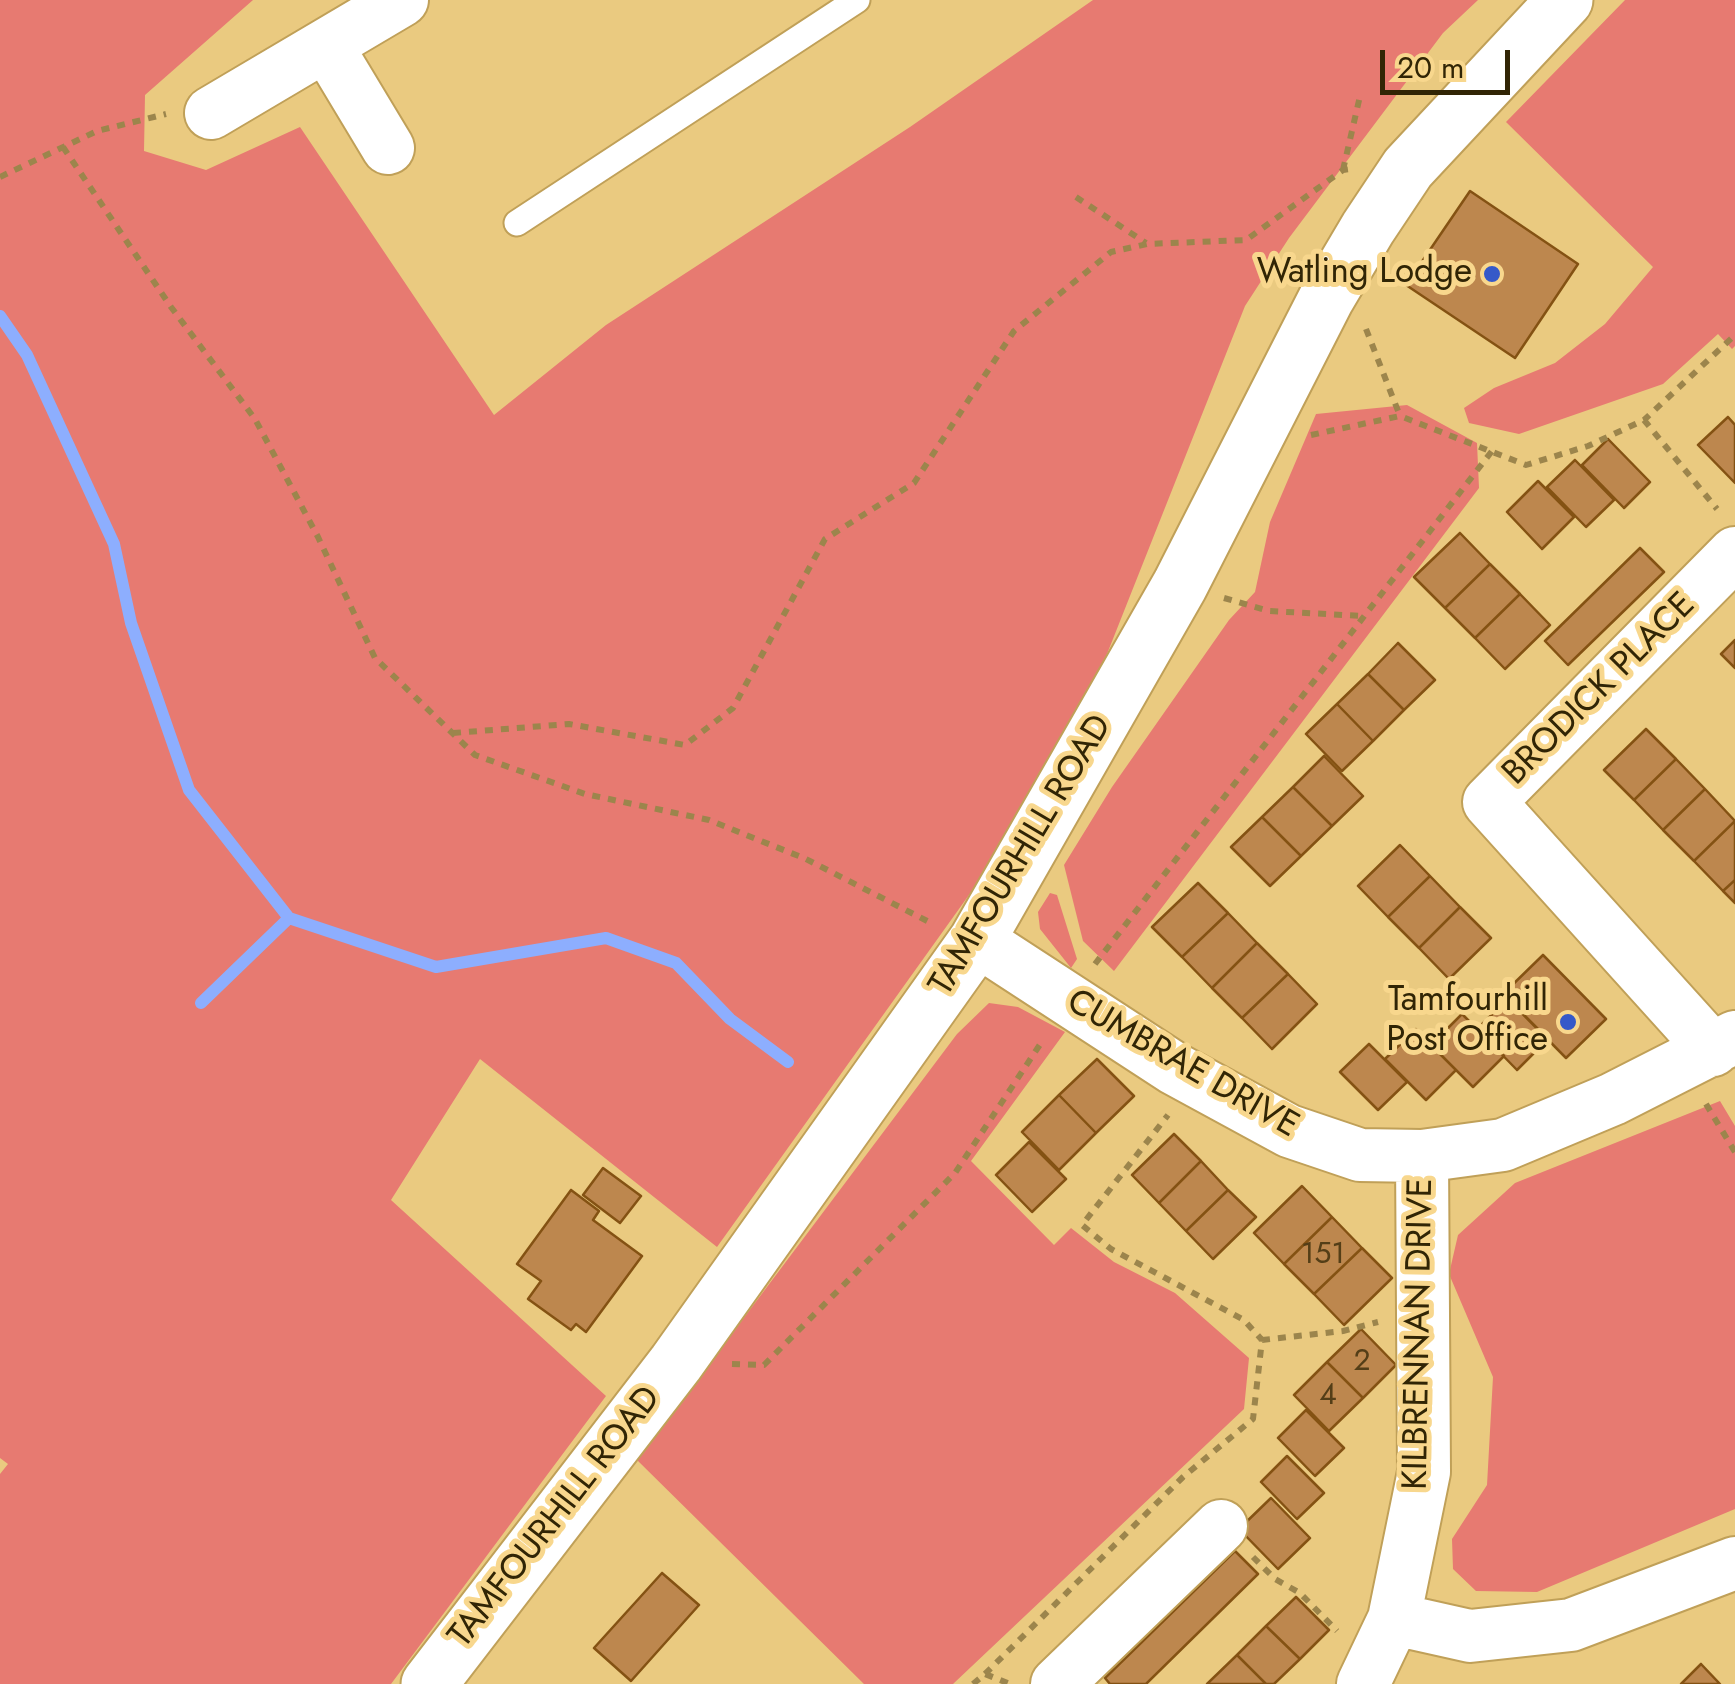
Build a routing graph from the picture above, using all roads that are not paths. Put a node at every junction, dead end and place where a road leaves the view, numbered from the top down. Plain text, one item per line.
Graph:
1 (402, 0) edge
2 (857, 0) edge
3 (1565, 0) edge
4 (326, 45) junction
5 (212, 113) road end
6 (388, 148) dead end
7 (518, 223) dead end
8 (1729, 535) edge
9 (976, 940) junction
10 (1724, 1044) edge
11 (1422, 1156) junction
12 (1220, 1526) road end
13 (1735, 1563) edge
14 (1378, 1654) edge
15 (429, 1684) edge
16 (1057, 1684) edge

1 - 4 street
2 - 7 lane
3 - 9 main road, TAMFOURHILL ROAD
4 - 5 street
4 - 6 street
8 - 10 street, BRODICK PLACE
9 - 11 street, CUMBRAE DRIVE
9 - 15 main road, TAMFOURHILL ROAD
10 - 11 street, CUMBRAE DRIVE
11 - 14 street, KILBRENNAN DRIVE
12 - 16 street
13 - 14 street

